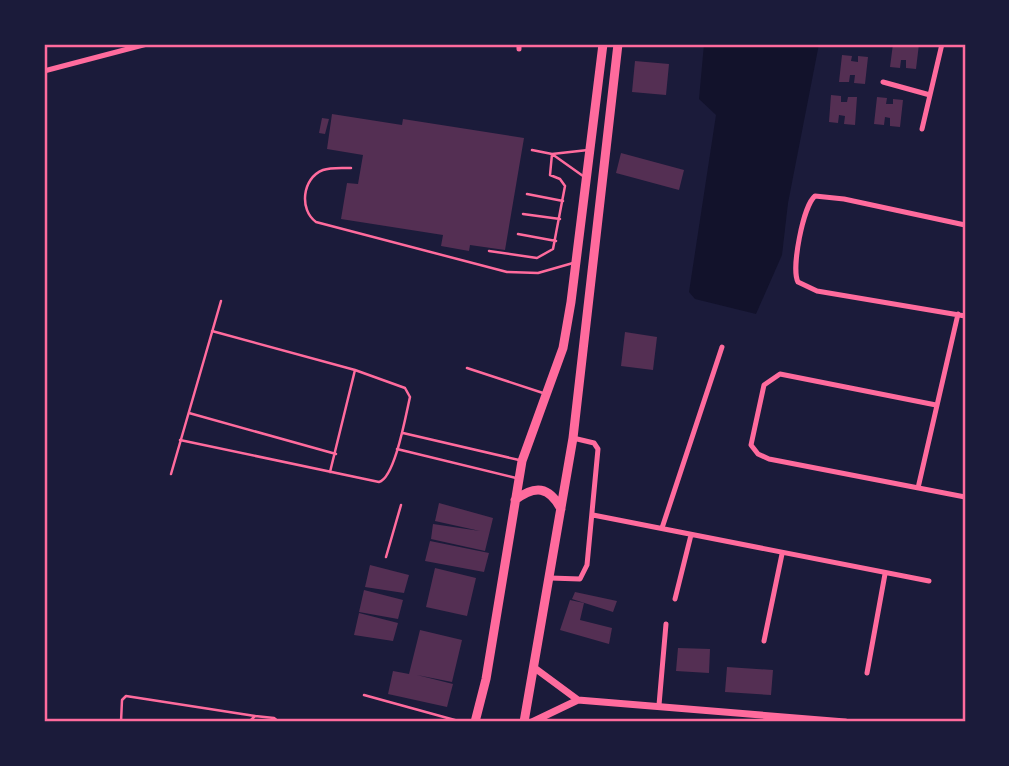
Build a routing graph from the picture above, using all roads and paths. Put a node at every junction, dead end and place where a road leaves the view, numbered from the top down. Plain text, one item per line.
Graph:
1 (147, 44) edge
2 (603, 44) edge
3 (618, 44) edge
4 (942, 44) edge
5 (44, 71) edge
6 (883, 82) dead end
7 (930, 95) junction
8 (922, 129) dead end
9 (532, 150) dead end
10 (591, 150) junction
11 (552, 154) junction
12 (351, 168) dead end
13 (587, 180) junction
14 (527, 194) dead end
15 (563, 201) junction
16 (523, 214) dead end
17 (560, 219) junction
18 (965, 225) edge
19 (518, 234) dead end
20 (556, 241) junction
21 (489, 251) dead end
22 (576, 261) junction
23 (221, 301) dead end
24 (958, 314) junction
25 (965, 316) edge
26 (212, 331) junction
27 (722, 346) dead end
28 (467, 368) dead end
29 (355, 370) junction
30 (547, 394) junction
31 (936, 405) junction
32 (189, 413) junction
33 (401, 432) junction
34 (573, 438) junction
35 (180, 440) junction
36 (397, 449) junction
37 (335, 454) junction
38 (522, 461) junction
39 (330, 472) junction
40 (171, 474) dead end
41 (519, 479) junction
42 (918, 488) junction
43 (965, 497) edge
44 (515, 500) junction
45 (401, 505) dead end
46 (562, 511) junction
47 (593, 515) junction
48 (662, 528) junction
49 (691, 535) junction
50 (782, 554) junction
51 (386, 557) dead end
52 (885, 574) junction
53 (550, 578) junction
54 (929, 581) dead end
55 (675, 599) dead end
56 (666, 624) dead end
57 (764, 641) dead end
58 (536, 669) junction
59 (867, 673) dead end
60 (364, 695) dead end
61 (578, 700) junction
62 (659, 705) junction
63 (255, 716) junction
64 (121, 722) edge
65 (249, 722) edge
66 (279, 722) edge
67 (463, 722) edge
68 (475, 722) edge
69 (524, 722) edge
70 (532, 722) edge
71 (845, 722) edge

1 - 5 street
2 - 10 main road
3 - 34 main road
4 - 7 street
6 - 7 street
7 - 8 street
9 - 11 lane
10 - 11 lane
10 - 13 main road
11 - 13 lane
11 - 15 lane
12 - 22 lane
13 - 22 main road
14 - 15 lane
15 - 17 lane
16 - 17 lane
17 - 20 lane
18 - 24 street
19 - 20 lane
20 - 21 lane
22 - 30 main road
23 - 26 lane
24 - 25 street
24 - 31 street
26 - 29 lane
26 - 32 lane
27 - 48 street
28 - 30 lane
29 - 33 lane
29 - 37 lane
30 - 38 main road
31 - 42 street
31 - 42 street
32 - 35 lane
32 - 37 lane
33 - 36 lane
33 - 38 lane
34 - 46 main road
34 - 47 street
35 - 39 lane
35 - 40 lane
36 - 39 lane
36 - 41 lane
37 - 39 lane
38 - 41 main road
41 - 44 main road
42 - 43 street
44 - 46 main road
44 - 68 main road
45 - 51 lane
46 - 53 main road
47 - 48 street
47 - 53 street
48 - 49 street
49 - 50 street
49 - 55 street
50 - 52 street
50 - 57 street
52 - 54 street
52 - 59 street
53 - 58 main road
56 - 62 street
58 - 61 street
58 - 69 main road
60 - 67 lane
61 - 62 street
61 - 70 street
62 - 71 street
63 - 64 lane
63 - 65 lane
63 - 66 lane

